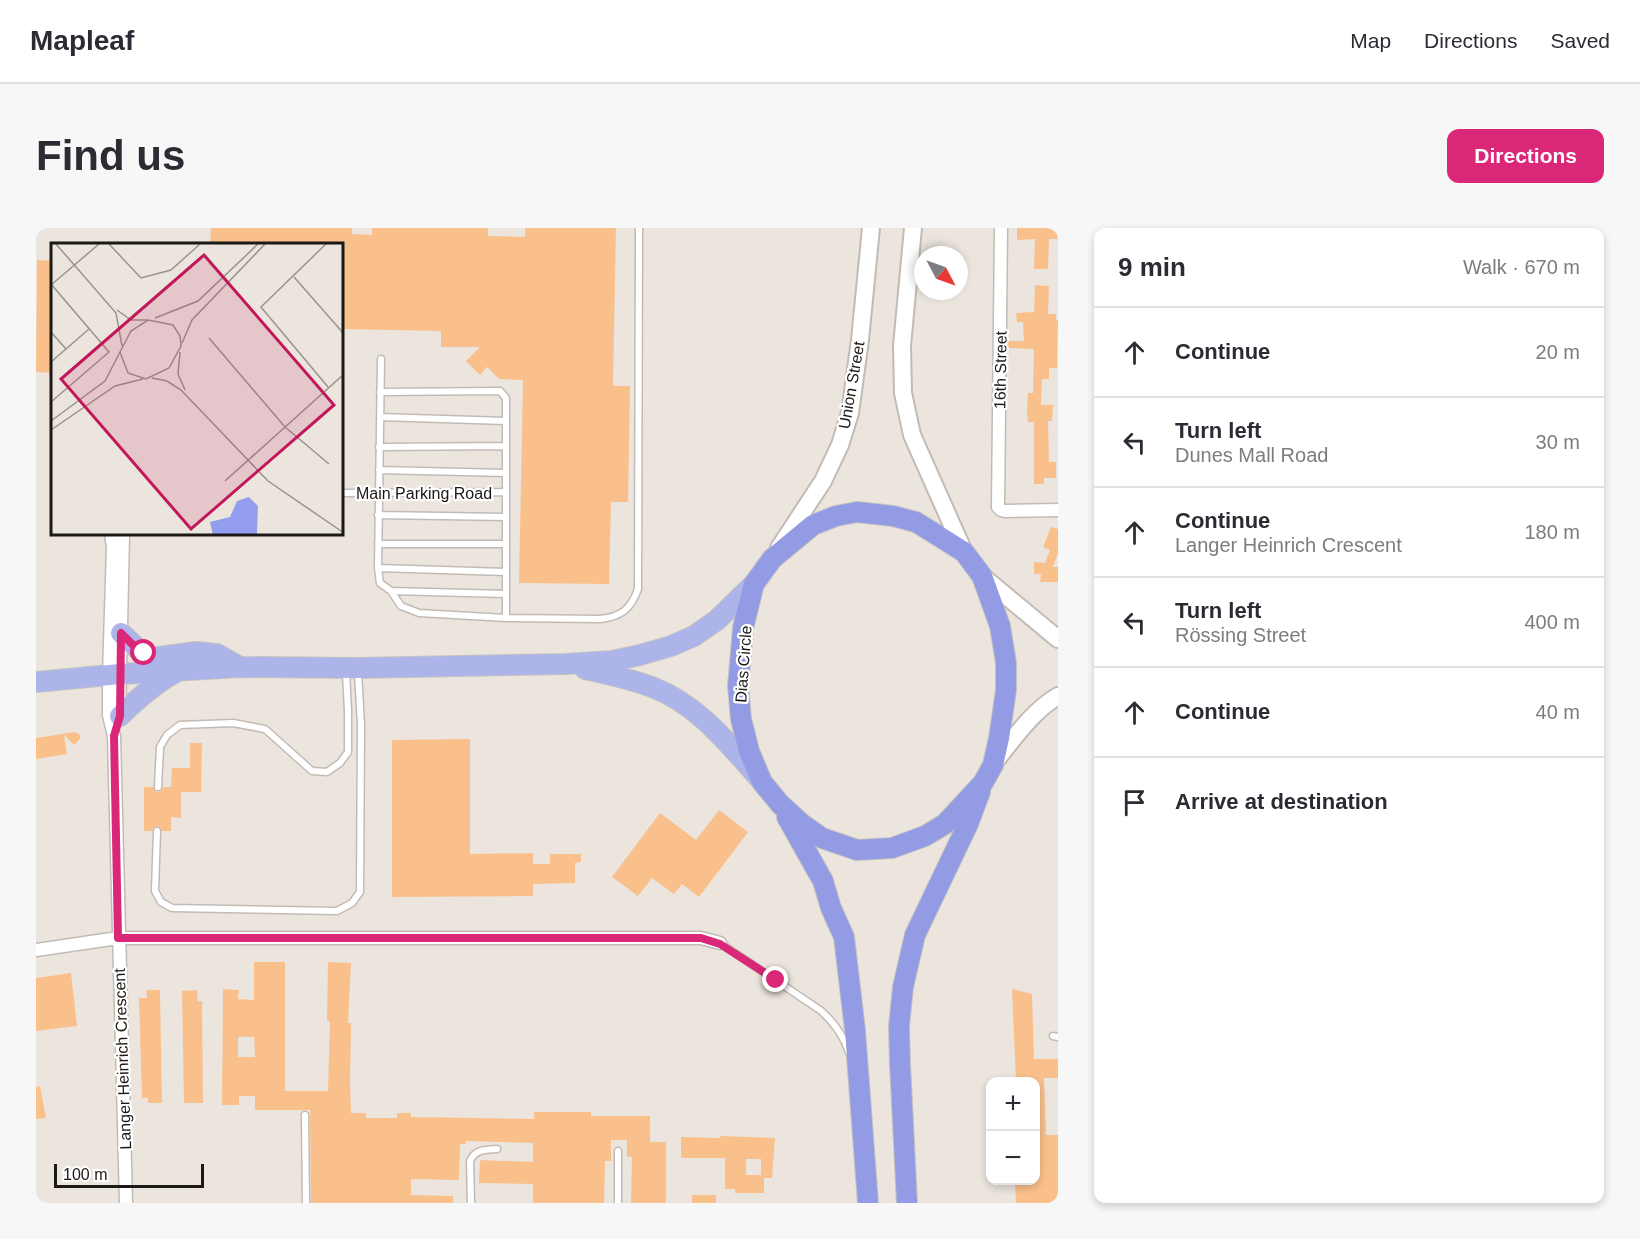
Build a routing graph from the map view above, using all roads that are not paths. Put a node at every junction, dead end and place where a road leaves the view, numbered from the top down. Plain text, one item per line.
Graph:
1 (639, 228) edge
2 (871, 228) edge
3 (913, 228) edge
4 (1001, 228) edge
5 (381, 359) dead end
6 (380, 392) junction
7 (380, 417) junction
8 (506, 421) junction
9 (506, 446) junction
10 (379, 447) junction
11 (379, 470) junction
12 (506, 473) junction
13 (506, 492) junction
14 (344, 493) edge
15 (378, 493) junction
16 (1058, 510) edge
17 (378, 515) junction
18 (506, 516) junction
19 (111, 536) edge
20 (123, 536) edge
21 (378, 544) junction
22 (506, 544) junction
23 (964, 552) junction
24 (772, 559) junction
25 (378, 568) junction
26 (506, 572) junction
27 (982, 576) junction
28 (754, 584) junction
29 (391, 591) junction
30 (506, 594) junction
31 (506, 618) junction
32 (121, 633) junction
33 (1058, 639) edge
34 (566, 664) junction
35 (240, 667) junction
36 (352, 667) junction
37 (178, 671) junction
38 (115, 674) junction
39 (36, 682) edge
40 (1058, 696) edge
41 (120, 716) junction
42 (361, 725) junction
43 (348, 726) junction
44 (114, 736) junction
45 (993, 765) junction
46 (762, 782) junction
47 (983, 783) junction
48 (158, 787) dead end
49 (780, 804) junction
50 (157, 831) dead end
51 (118, 938) junction
52 (720, 944) joint
53 (36, 950) edge
54 (860, 1087) junction
55 (304, 1116) dead end
56 (497, 1149) dead end
57 (618, 1151) dead end
58 (126, 1203) edge
59 (306, 1203) edge
60 (471, 1203) edge
61 (618, 1203) edge
62 (868, 1203) edge
63 (907, 1203) edge

1 - 31 lane
2 - 24 main road, Union Street
3 - 23 main road
4 - 16 street, 16th Street
5 - 6 lane
6 - 7 lane
6 - 8 lane
7 - 8 lane
7 - 10 lane
8 - 9 lane
9 - 10 lane
9 - 12 lane
10 - 11 lane
11 - 12 lane
11 - 15 lane
12 - 13 lane
13 - 15 lane, Main Parking Road
13 - 18 lane
14 - 15 lane, Main Parking Road
15 - 17 lane
17 - 18 lane
17 - 21 lane
18 - 22 lane
19 - 38 street
20 - 32 street
21 - 22 lane
21 - 25 lane
22 - 26 lane
23 - 24 highway, Dias Circle
23 - 27 highway, Dias Circle
24 - 28 highway, Dias Circle
25 - 26 lane
25 - 29 lane
26 - 30 lane
27 - 33 main road
27 - 45 highway, Dias Circle
28 - 34 main road
28 - 46 highway, Dias Circle
29 - 30 lane
29 - 31 lane
30 - 31 lane
32 - 35 main road
32 - 38 street
34 - 36 main road
34 - 46 main road
35 - 36 main road
35 - 37 main road
36 - 42 lane
36 - 43 lane
37 - 38 main road
37 - 41 main road
38 - 39 main road
38 - 41 street, Langer Heinrich Crescent
38 - 44 street, Langer Heinrich Crescent
40 - 45 main road
41 - 44 street, Langer Heinrich Crescent
42 - 43 lane
42 - 50 lane
43 - 48 lane
44 - 51 street, Langer Heinrich Crescent
45 - 47 highway, Dias Circle
46 - 49 highway, Dias Circle
47 - 49 highway, Dias Circle
47 - 63 highway
49 - 54 highway
51 - 52 street
51 - 53 street
51 - 58 street, Langer Heinrich Crescent
52 - 54 lane
54 - 62 highway
55 - 59 lane
56 - 60 lane
57 - 61 lane

